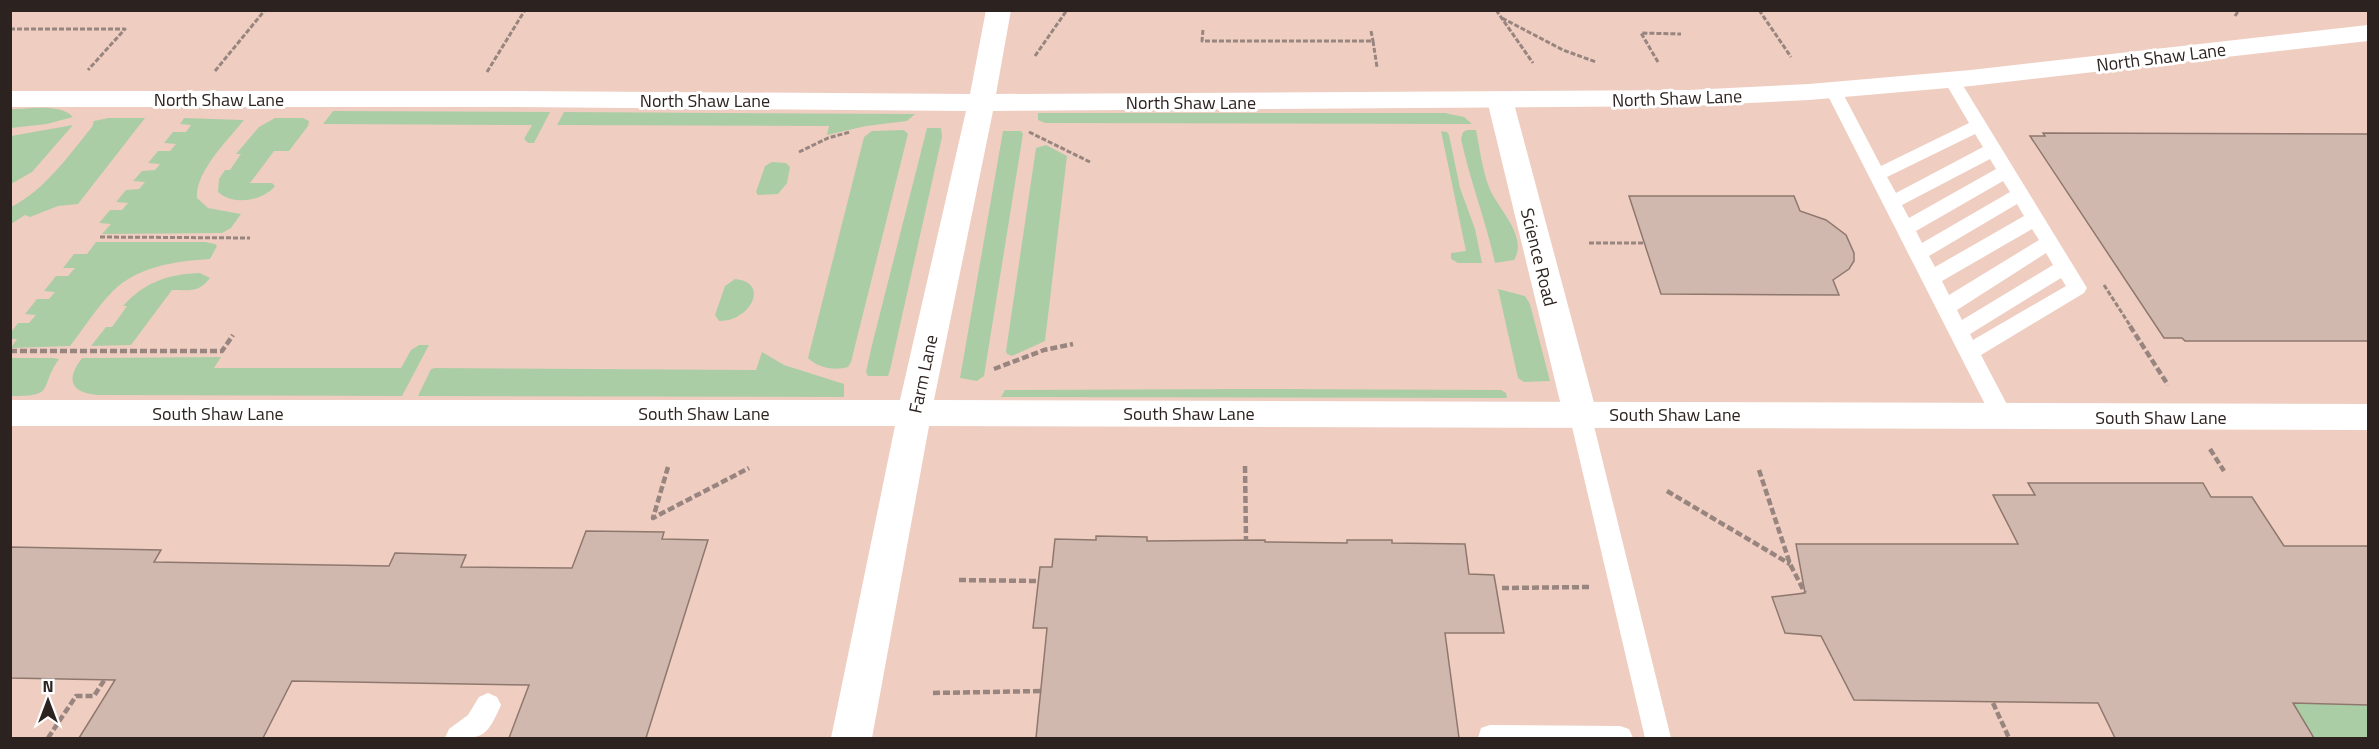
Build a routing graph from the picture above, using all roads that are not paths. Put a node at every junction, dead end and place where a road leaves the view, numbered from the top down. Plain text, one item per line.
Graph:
1 (999, 10) edge
2 (2368, 33) edge
3 (1951, 79) junction
4 (1833, 90) junction
5 (10, 99) edge
6 (1500, 100) junction
7 (982, 102) junction
8 (1979, 125) junction
9 (1994, 149) junction
10 (2007, 171) junction
11 (1877, 175) junction
12 (2021, 194) junction
13 (1892, 203) junction
14 (2036, 218) junction
15 (1905, 229) junction
16 (2050, 243) junction
17 (1918, 254) junction
18 (2065, 267) junction
19 (1931, 278) junction
20 (1946, 307) junction
21 (1958, 332) junction
22 (1969, 352) junction
23 (10, 413) edge
24 (914, 414) junction
25 (1580, 414) junction
26 (2002, 416) junction
27 (2368, 417) edge
28 (488, 705) dead end
29 (1490, 737) dead end
30 (458, 738) edge
31 (851, 738) edge
32 (1620, 738) edge
33 (1658, 738) edge

1 - 7 street, Farm Lane
2 - 3 street, North Shaw Lane
3 - 4 street, North Shaw Lane
3 - 8 lane
4 - 6 street, North Shaw Lane
4 - 11 lane
5 - 7 street, North Shaw Lane
6 - 7 street, North Shaw Lane
6 - 25 street, Science Road
7 - 24 street, Farm Lane
8 - 9 lane
8 - 11 lane
9 - 10 lane
9 - 13 lane
10 - 12 lane
10 - 15 lane
11 - 13 lane
12 - 14 lane
12 - 17 lane
13 - 15 lane
14 - 16 lane
14 - 19 lane
15 - 17 lane
16 - 18 lane
16 - 20 lane
17 - 19 lane
18 - 21 lane
18 - 22 lane
19 - 20 lane
20 - 21 lane
21 - 22 lane
22 - 26 lane
23 - 24 street, South Shaw Lane
24 - 25 street, South Shaw Lane
24 - 31 street, Farm Lane
25 - 26 street, South Shaw Lane
25 - 33 lane
26 - 27 street, South Shaw Lane
28 - 30 lane
29 - 32 lane

